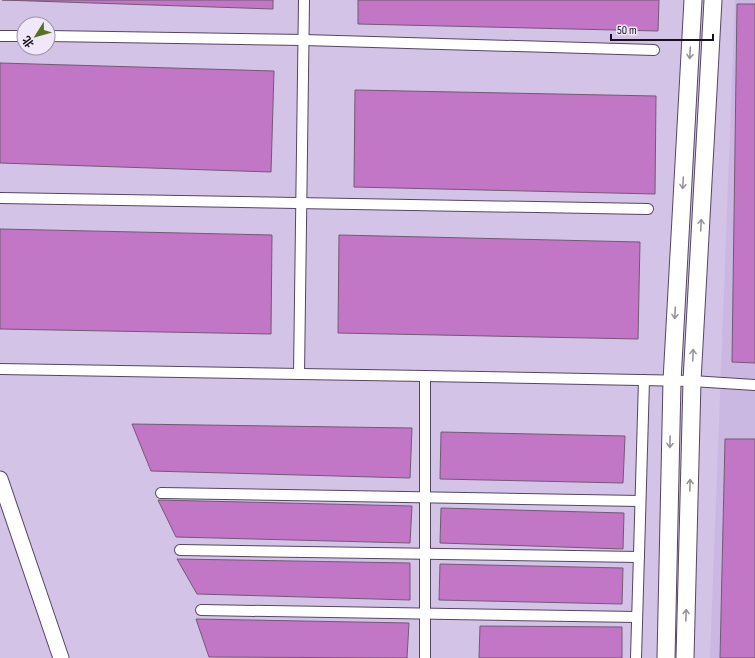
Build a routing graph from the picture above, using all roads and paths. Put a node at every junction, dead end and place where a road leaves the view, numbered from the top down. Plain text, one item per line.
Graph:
1 (304, 0) edge
2 (693, 0) edge
3 (713, 0) edge
4 (0, 36) edge
5 (16, 36) edge
6 (56, 36) edge
7 (304, 40) junction
8 (654, 50) dead end
9 (0, 198) edge
10 (302, 203) junction
11 (648, 209) dead end
12 (0, 369) edge
13 (299, 374) junction
14 (425, 376) junction
15 (644, 380) junction
16 (672, 381) junction
17 (692, 381) junction
18 (755, 385) edge
19 (0, 478) edge
20 (161, 493) dead end
21 (425, 497) junction
22 (640, 500) junction
23 (180, 550) dead end
24 (425, 554) junction
25 (639, 557) junction
26 (201, 610) dead end
27 (425, 614) junction
28 (638, 617) junction
29 (61, 658) edge
30 (425, 658) edge
31 (636, 658) edge
32 (666, 658) edge
33 (685, 658) edge

1 - 7 street
2 -> 16 main road
17 -> 3 main road
4 - 5 street
6 - 7 street
7 - 8 street
7 - 10 street
9 - 10 street
10 - 11 street
10 - 13 street
12 - 13 street
13 - 14 street
14 - 15 street
14 - 21 street
15 - 16 street
15 - 22 street
16 - 17 street
16 -> 32 main road
17 - 18 street
33 -> 17 main road
19 - 29 street
20 - 21 street
21 - 22 street
21 - 24 street
22 - 25 street
23 - 24 street
24 - 25 street
24 - 27 street
25 - 28 street
26 - 27 street
27 - 28 street
27 - 30 street
28 - 31 street

